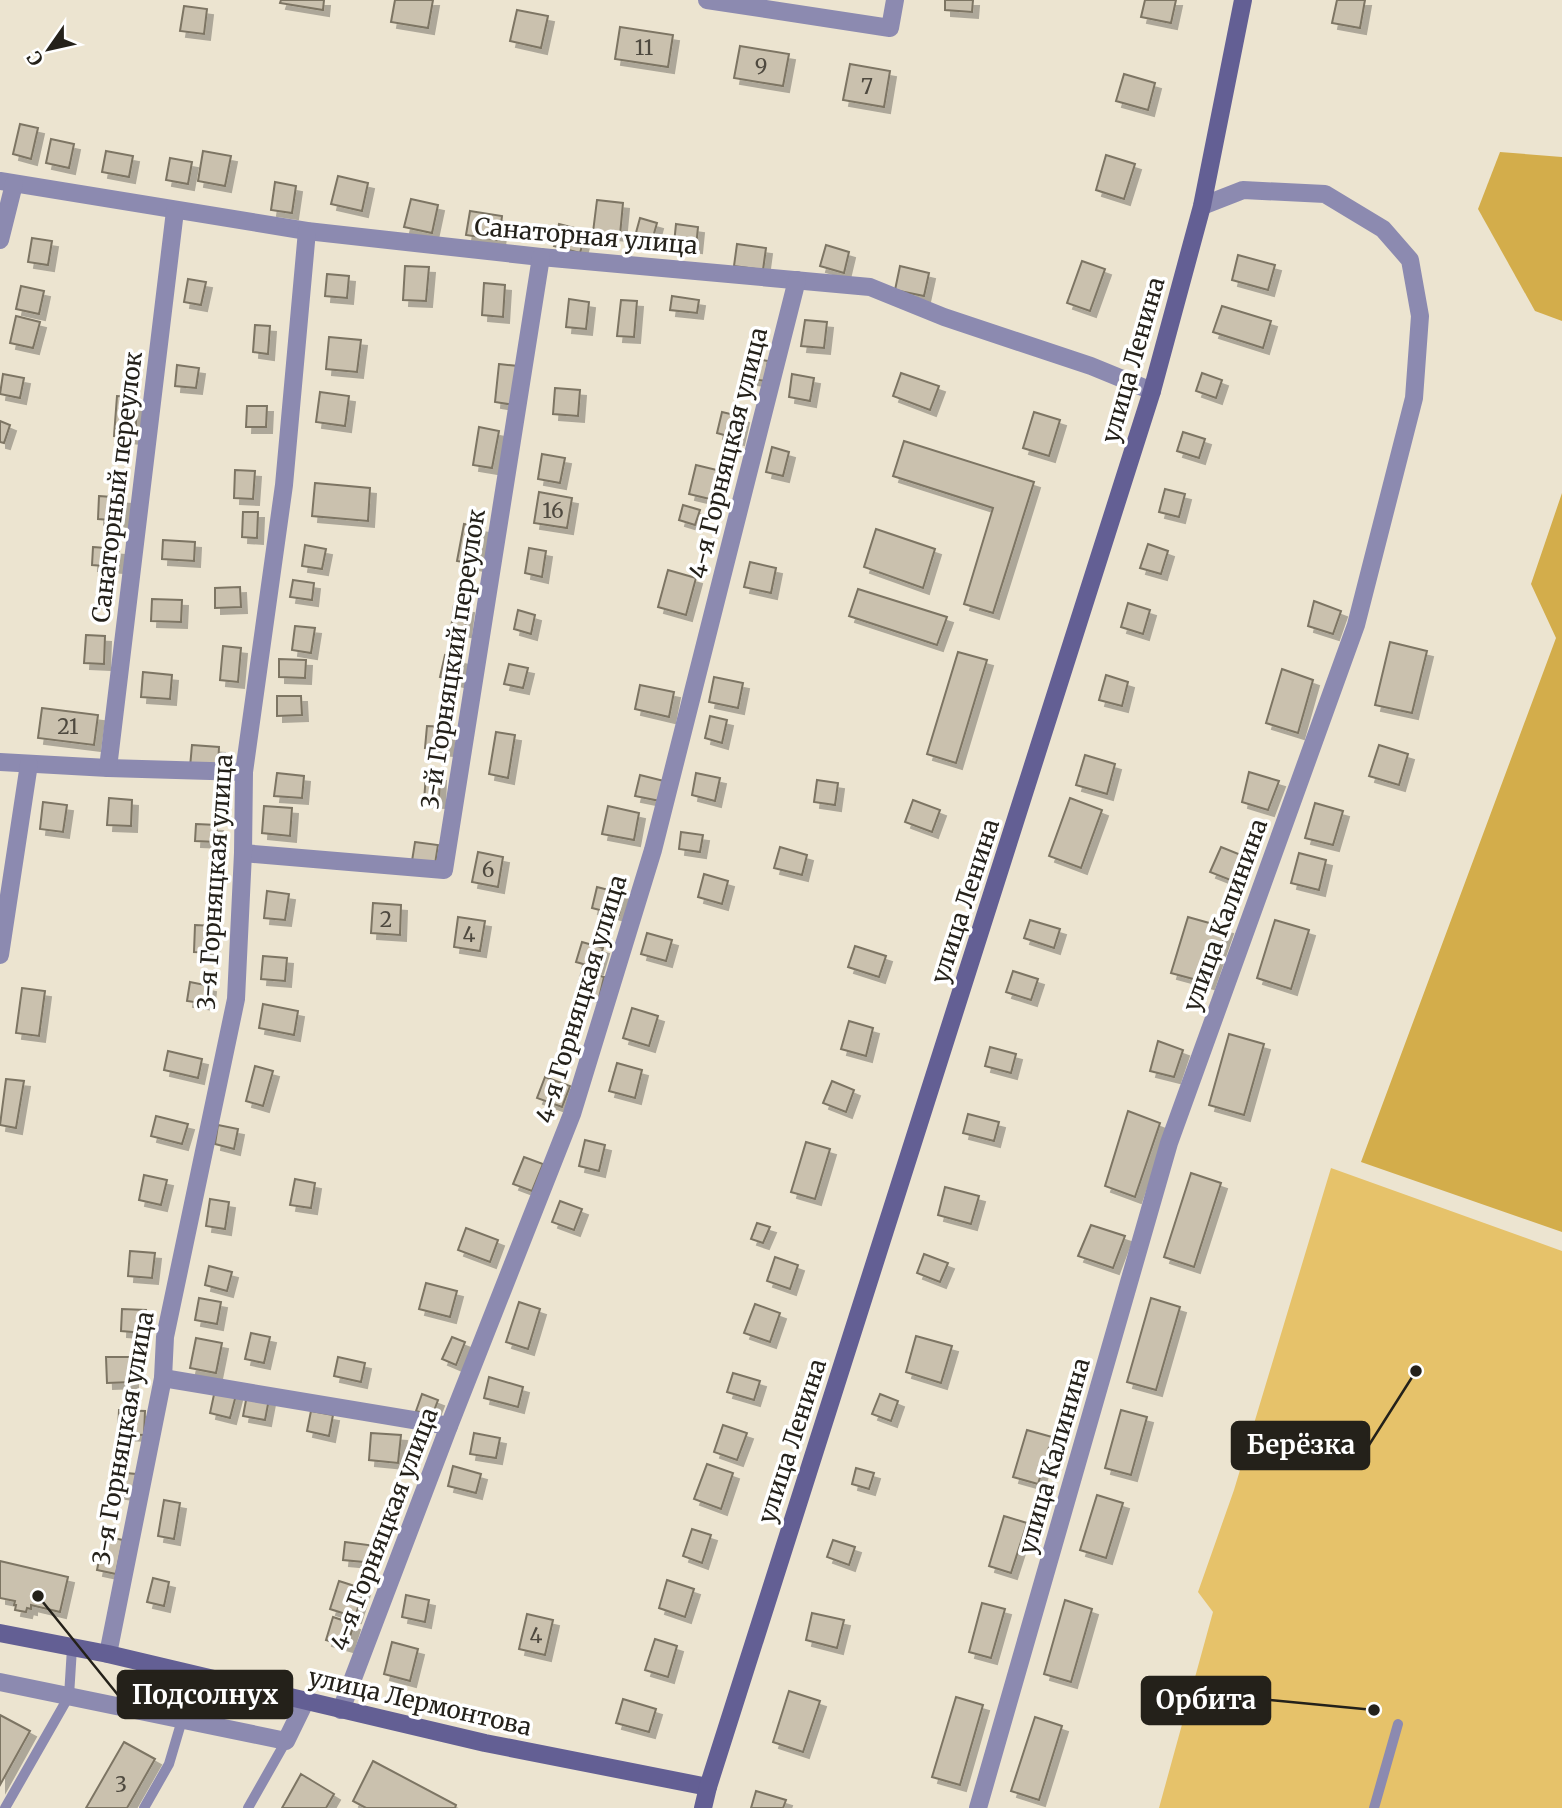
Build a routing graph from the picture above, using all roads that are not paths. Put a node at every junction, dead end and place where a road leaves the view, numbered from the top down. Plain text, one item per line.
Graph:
1 (707, 0) edge
2 (895, 0) edge
3 (1243, 0) edge
4 (7, 183) edge
5 (1202, 206) junction
6 (175, 211) junction
7 (307, 231) junction
8 (0, 240) edge
9 (541, 257) junction
10 (797, 280) junction
11 (1152, 391) junction
12 (0, 762) edge
13 (29, 764) junction
14 (108, 768) junction
15 (244, 772) junction
16 (243, 853) junction
17 (0, 955) edge
18 (163, 1378) junction
19 (449, 1426) junction
20 (0, 1633) edge
21 (72, 1648) junction
22 (108, 1654) junction
23 (0, 1682) edge
24 (69, 1696) junction
25 (305, 1702) junction
26 (341, 1710) junction
27 (182, 1720) junction
28 (1398, 1724) dead end
29 (286, 1741) junction
30 (708, 1787) junction
31 (5, 1808) edge
32 (144, 1808) edge
33 (248, 1808) edge
34 (703, 1808) edge
35 (978, 1808) edge
36 (1374, 1808) edge

1 - 2 street
3 - 5 main road, улица Ленина
4 - 6 street, Санаторная улица
4 - 8 street
5 - 11 main road, улица Ленина
5 - 35 street, улица Калинина
6 - 7 street, Санаторная улица
6 - 14 street, Санаторный переулок
7 - 9 street, Санаторная улица
7 - 15 street, 3-я Горняцкая улица
9 - 10 street, Санаторная улица
9 - 16 street, 3-й Горняцкий переулок
10 - 11 street, Санаторная улица
10 - 19 street, 4-я Горняцкая улица
11 - 30 main road, улица Ленина
12 - 13 street
13 - 14 street
13 - 17 street
14 - 15 street
15 - 16 street, 3-я Горняцкая улица
16 - 18 street, 3-я Горняцкая улица
18 - 19 street
18 - 22 street, 3-я Горняцкая улица
19 - 26 street, 4-я Горняцкая улица
20 - 21 main road, улица Лермонтова
21 - 22 main road, улица Лермонтова
21 - 24 lane
22 - 25 main road, улица Лермонтова
23 - 24 street
24 - 27 street
24 - 31 lane
25 - 26 main road, улица Лермонтова
25 - 29 street
26 - 30 main road, улица Лермонтова
27 - 29 street
27 - 32 lane
28 - 36 lane
29 - 33 lane
30 - 34 main road, улица Ленина

